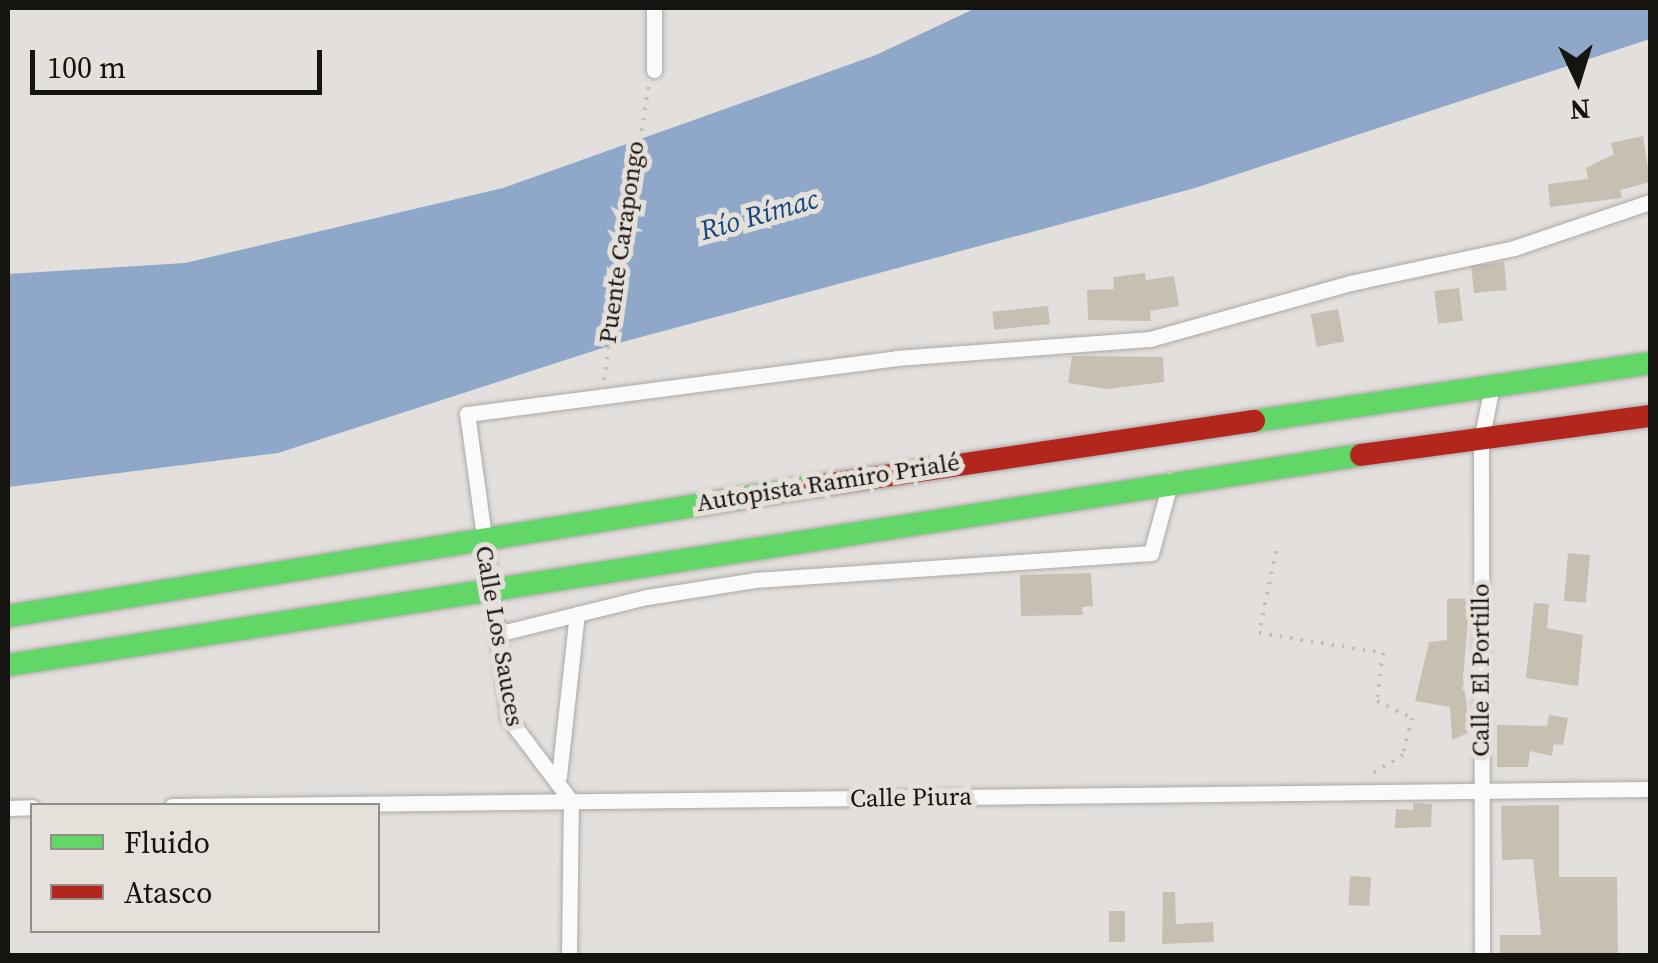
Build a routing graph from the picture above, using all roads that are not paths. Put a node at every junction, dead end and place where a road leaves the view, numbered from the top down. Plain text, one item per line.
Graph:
1 (654, 8) edge
2 (654, 70) road end
3 (1650, 202) edge
4 (1650, 363) edge
5 (1492, 386) junction
6 (1650, 416) edge
7 (1481, 441) junction
8 (1171, 480) junction
9 (482, 535) junction
10 (490, 590) junction
11 (577, 614) junction
12 (8, 616) edge
13 (496, 634) junction
14 (8, 665) edge
15 (560, 776) junction
16 (1480, 788) junction
17 (1650, 788) edge
18 (571, 800) junction
19 (372, 803) edge
20 (569, 956) edge
21 (1482, 956) edge

1 - 2 street
3 - 9 street, Calle Los Sauces
4 - 5 highway, Autopista Ramiro Prialé
5 - 7 street, Calle El Portillo
5 - 9 highway, Autopista Ramiro Prialé
6 - 7 highway, Autopista Ramiro Prialé
7 - 8 highway, Autopista Ramiro Prialé
7 - 16 street, Calle El Portillo
8 - 10 highway, Autopista Ramiro Prialé
8 - 11 street
9 - 10 street, Calle Los Sauces
9 - 12 highway, Autopista Ramiro Prialé
10 - 13 street, Calle Los Sauces
10 - 14 highway, Autopista Ramiro Prialé
11 - 13 street
11 - 15 street
13 - 15 street, Calle Los Sauces
15 - 18 street, Calle Los Sauces
16 - 17 street, Calle Piura
16 - 18 street, Calle Piura
16 - 21 street, Calle El Portillo
18 - 19 street, Calle Piura
18 - 20 street, Calle Los Sauces

